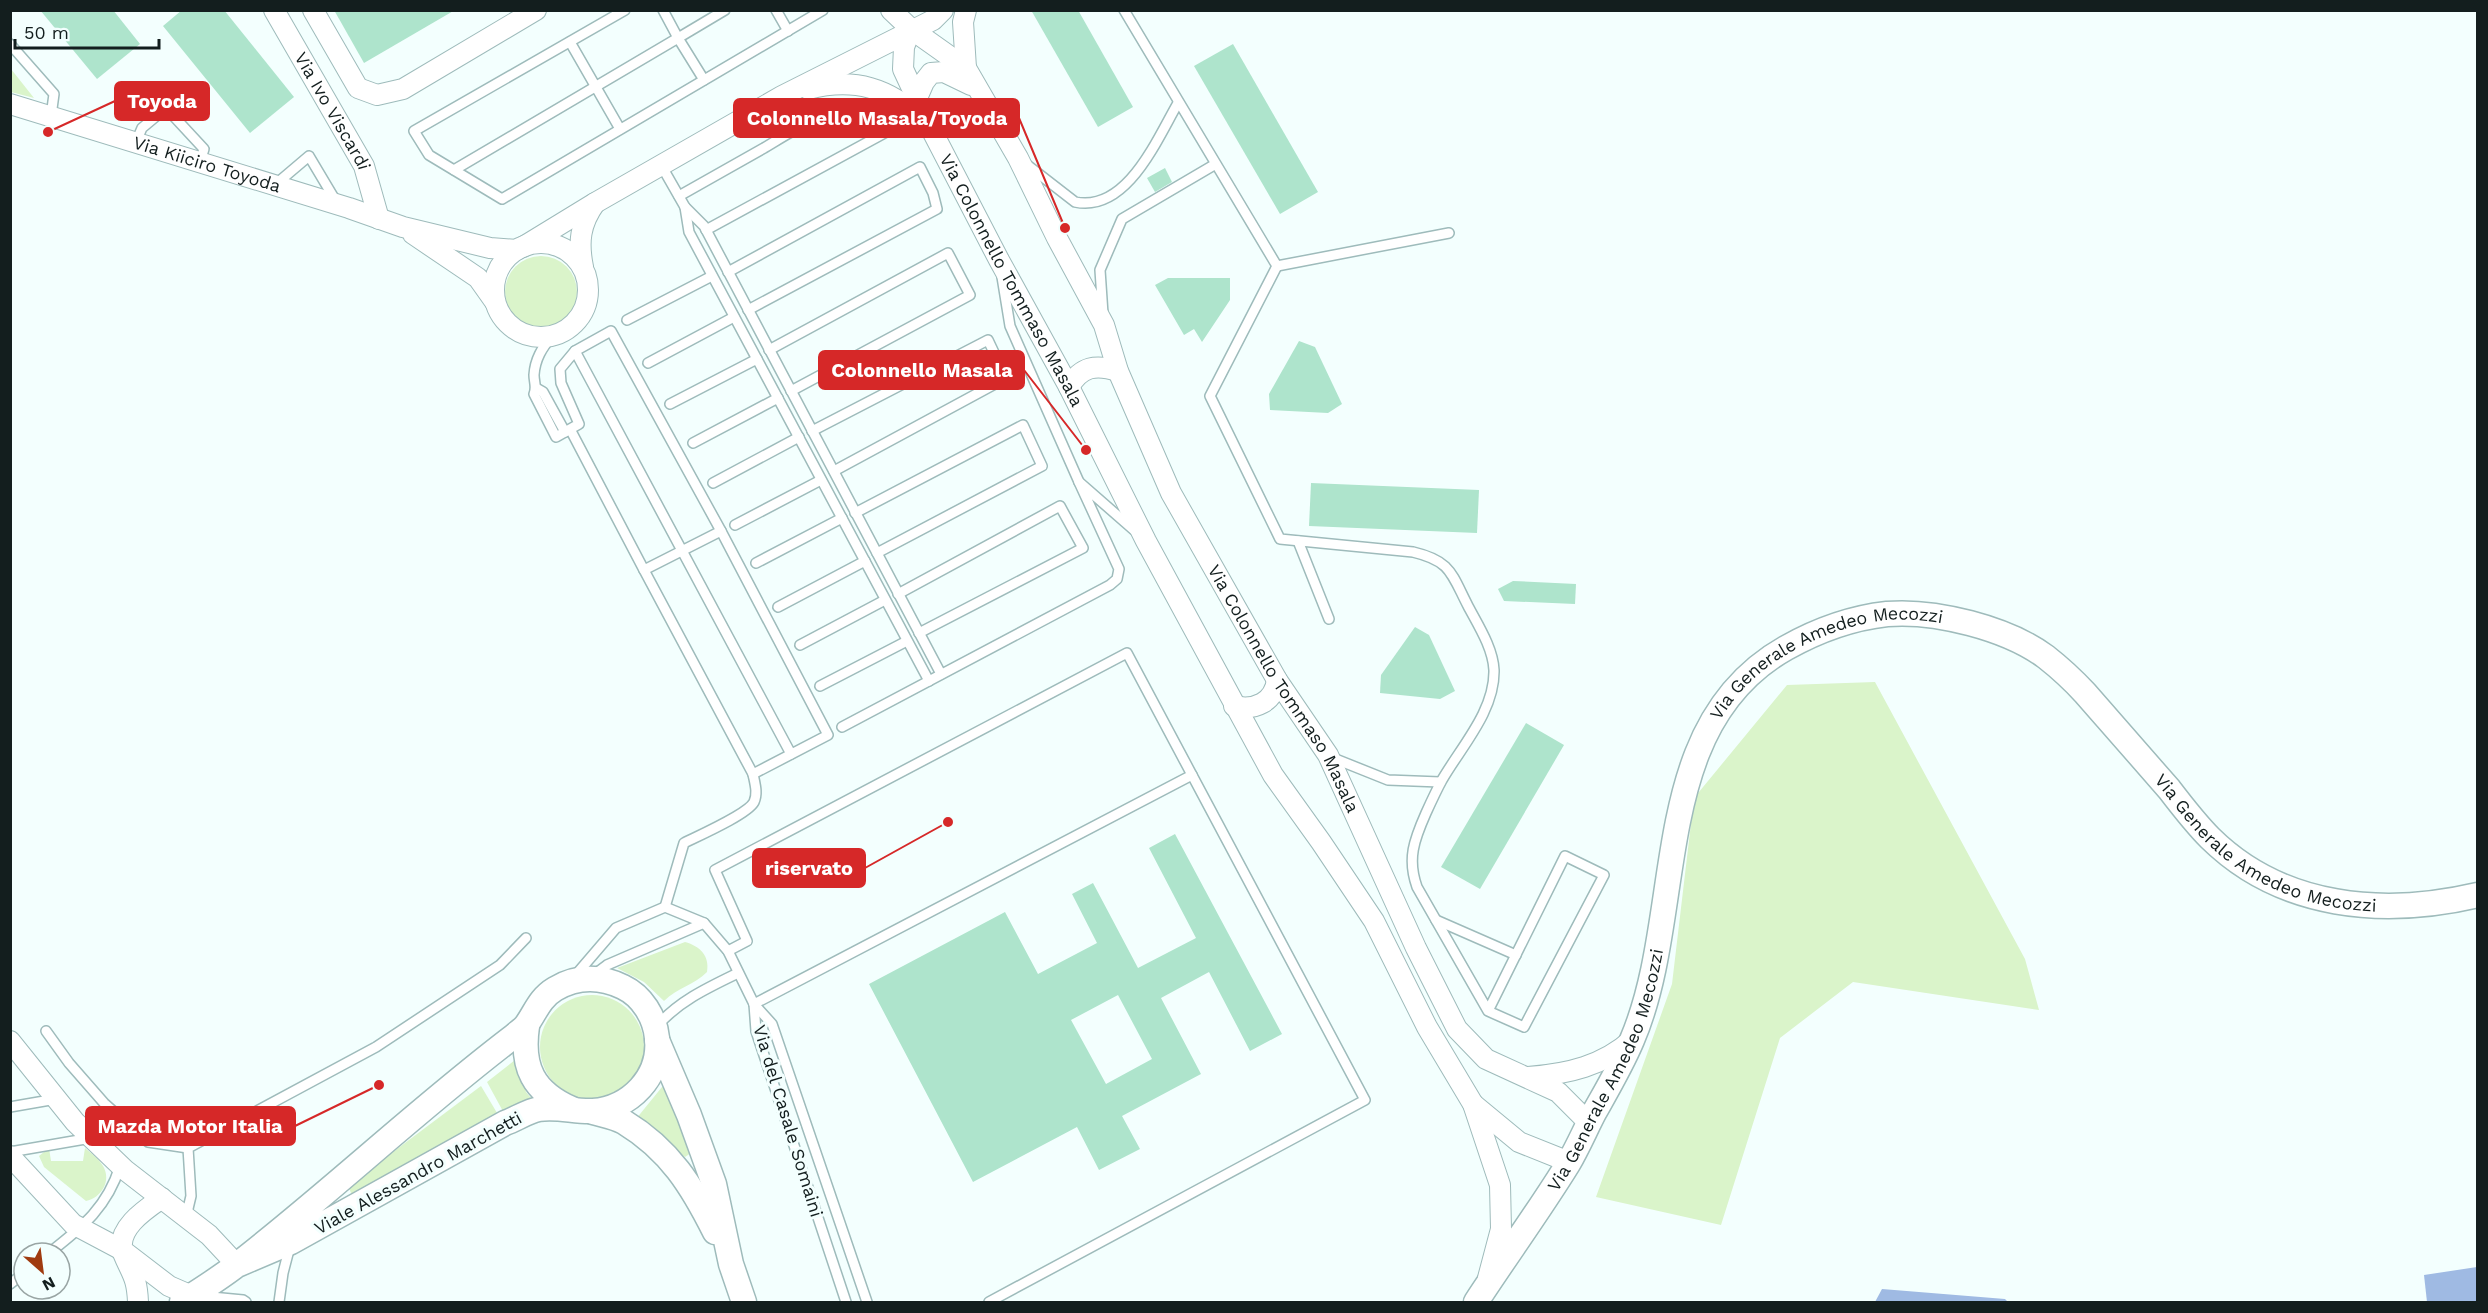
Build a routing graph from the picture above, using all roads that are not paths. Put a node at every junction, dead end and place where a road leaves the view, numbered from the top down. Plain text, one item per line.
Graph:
1 (274, 10) edge
2 (313, 10) edge
3 (536, 10) edge
4 (625, 10) edge
5 (663, 10) edge
6 (725, 10) edge
7 (776, 10) edge
8 (823, 10) edge
9 (891, 10) edge
10 (943, 10) edge
11 (966, 10) edge
12 (1124, 10) edge
13 (911, 29) junction
14 (788, 31) junction
15 (678, 38) junction
16 (570, 42) junction
17 (10, 44) edge
18 (966, 68) junction
19 (704, 80) junction
20 (596, 86) junction
21 (976, 88) junction
22 (782, 96) junction
23 (917, 98) junction
24 (1178, 103) junction
25 (10, 104) edge
26 (51, 116) junction
27 (930, 127) junction
28 (620, 129) junction
29 (136, 142) junction
30 (1018, 158) junction
31 (200, 162) junction
32 (661, 165) junction
33 (1214, 165) junction
34 (454, 170) junction
35 (275, 185) junction
36 (679, 196) junction
37 (595, 203) junction
38 (338, 205) junction
39 (685, 207) junction
40 (379, 219) junction
41 (403, 227) junction
42 (706, 230) junction
43 (1449, 233) dead end
44 (520, 249) junction
45 (999, 260) junction
46 (1277, 266) junction
47 (583, 267) junction
48 (728, 272) junction
49 (712, 276) junction
50 (496, 304) junction
51 (748, 310) junction
52 (734, 317) junction
53 (627, 321) dead end
54 (1104, 325) junction
55 (552, 336) junction
56 (769, 350) junction
57 (575, 351) junction
58 (757, 359) junction
59 (648, 363) dead end
60 (1118, 371) junction
61 (1069, 387) junction
62 (791, 391) junction
63 (778, 398) junction
64 (670, 404) dead end
65 (812, 431) junction
66 (564, 433) junction
67 (799, 437) junction
68 (693, 443) dead end
69 (834, 471) junction
70 (821, 480) junction
71 (1079, 482) junction
72 (713, 483) dead end
73 (855, 513) junction
74 (842, 518) junction
75 (735, 525) dead end
76 (721, 531) junction
77 (1146, 541) junction
78 (1298, 541) junction
79 (682, 551) junction
80 (877, 553) junction
81 (865, 561) junction
82 (756, 563) dead end
83 (645, 570) junction
84 (898, 594) junction
85 (885, 600) junction
86 (778, 607) dead end
87 (1329, 619) dead end
88 (919, 633) junction
89 (907, 640) junction
90 (800, 645) dead end
91 (941, 674) junction
92 (1277, 680) junction
93 (929, 681) junction
94 (820, 686) dead end
95 (1234, 706) junction
96 (842, 727) dead end
97 (791, 754) junction
98 (1328, 755) junction
99 (753, 774) junction
100 (1192, 775) junction
101 (1440, 783) junction
102 (2478, 895) edge
103 (665, 907) junction
104 (1437, 920) junction
105 (704, 923) junction
106 (526, 938) dead end
107 (728, 951) junction
108 (1516, 955) junction
109 (738, 973) junction
110 (579, 980) junction
111 (754, 1004) junction
112 (1488, 1011) junction
113 (527, 1026) junction
114 (46, 1031) dead end
115 (656, 1034) junction
116 (1633, 1039) junction
117 (14, 1050) edge
118 (1524, 1077) junction
119 (56, 1099) junction
120 (1473, 1104) junction
121 (10, 1107) edge
122 (581, 1110) junction
123 (1588, 1123) junction
124 (91, 1138) junction
125 (188, 1148) junction
126 (10, 1154) edge
127 (1569, 1162) junction
128 (120, 1165) junction
129 (162, 1198) junction
130 (186, 1217) junction
131 (80, 1228) junction
132 (64, 1241) edge
133 (291, 1242) junction
134 (122, 1250) junction
135 (731, 1264) junction
136 (237, 1265) junction
137 (1481, 1295) edge
138 (187, 1299) edge
139 (138, 1302) edge
140 (246, 1302) edge
141 (279, 1302) edge
142 (744, 1302) edge
143 (846, 1302) edge
144 (867, 1302) edge
145 (989, 1302) edge

1 - 40 street, Via Ivo Viscardi
2 - 3 street
4 - 16 lane
5 - 15 lane
6 - 15 lane
7 - 14 lane
8 - 14 lane
9 - 13 street
10 - 13 street
11 - 18 street
12 - 24 lane
13 - 18 street, Via Colonnello Tommaso Masala
13 - 22 street
13 - 23 street, Via Colonnello Tommaso Masala
14 - 19 lane
15 - 19 lane
15 - 20 lane
16 - 20 lane
16 - 34 lane
17 - 26 lane
18 - 21 street, Via Colonnello Tommaso Masala
19 - 28 lane
20 - 28 lane
20 - 34 lane
21 - 23 street
21 - 30 street, Via Colonnello Tommaso Masala
22 - 27 street
22 - 32 street
23 - 27 street, Via Colonnello Tommaso Masala
24 - 30 lane
24 - 33 lane
25 - 26 street, Via Kiiciro Toyoda
26 - 29 street, Via Kiiciro Toyoda
27 - 45 street, Via Colonnello Tommaso Masala
28 - 34 lane
29 - 31 street, Via Kiiciro Toyoda
29 - 31 lane
30 - 54 street, Via Colonnello Tommaso Masala
31 - 35 street, Via Kiiciro Toyoda
32 - 36 lane
32 - 37 street
33 - 46 lane
33 - 54 lane
35 - 38 street, Via Kiiciro Toyoda
35 - 38 lane
36 - 39 lane
36 - 42 lane
37 - 44 street
37 - 47 street
38 - 40 street, Via Kiiciro Toyoda
39 - 42 lane
39 - 49 lane
40 - 41 street, Via Kiiciro Toyoda
41 - 44 street, Via Kiiciro Toyoda
41 - 50 street, Via Kiiciro Toyoda
42 - 48 lane
43 - 46 lane
44 - 47 street
44 - 50 street
45 - 61 street, Via Colonnello Tommaso Masala
45 - 71 lane
46 - 78 lane
47 - 55 street
48 - 51 lane
48 - 51 lane
49 - 52 lane
49 - 53 lane
50 - 55 street
51 - 56 lane
52 - 58 lane
52 - 59 lane
54 - 60 street, Via Colonnello Tommaso Masala
55 - 66 lane
56 - 62 lane
56 - 62 lane
57 - 66 lane
57 - 76 lane
57 - 79 lane
58 - 63 lane
58 - 64 lane
60 - 61 street
60 - 92 street, Via Colonnello Tommaso Masala
61 - 77 street, Via Colonnello Tommaso Masala
62 - 65 lane
63 - 67 lane
63 - 68 lane
65 - 69 lane
65 - 69 lane
66 - 83 lane
67 - 70 lane
67 - 72 lane
69 - 73 lane
70 - 74 lane
70 - 75 lane
71 - 77 lane
71 - 91 lane
73 - 80 lane
73 - 80 lane
74 - 81 lane
74 - 82 lane
76 - 79 lane
76 - 97 lane
77 - 95 street, Via Colonnello Tommaso Masala
78 - 87 lane
78 - 101 lane
79 - 83 lane
79 - 97 lane
80 - 84 lane
81 - 85 lane
81 - 86 lane
83 - 99 lane
84 - 88 lane
84 - 88 lane
85 - 89 lane
85 - 90 lane
88 - 91 lane
89 - 93 lane
89 - 94 lane
91 - 93 lane
92 - 95 street
92 - 98 street, Via Colonnello Tommaso Masala
93 - 96 lane
95 - 120 street, Via Colonnello Tommaso Masala
97 - 99 lane
98 - 101 lane
98 - 118 street, Via Colonnello Tommaso Masala
99 - 103 lane
100 - 107 lane
100 - 111 lane
100 - 145 lane
101 - 104 lane
102 - 116 street, Via Generale Amedeo Mecozzi
103 - 105 lane
103 - 110 lane, Viale Alessandro Marchetti
104 - 108 lane
104 - 112 lane
105 - 107 lane
105 - 110 lane, Viale Alessandro Marchetti
106 - 125 lane
107 - 109 lane
108 - 112 lane
108 - 112 lane
109 - 111 lane
109 - 115 lane
110 - 113 street, Viale Alessandro Marchetti
110 - 115 street
111 - 143 lane, Via del Casale Somaini
111 - 144 lane, Via del Casale Somaini
113 - 122 street
113 - 136 street, Viale Alessandro Marchetti
114 - 125 lane
115 - 122 street, Viale Alessandro Marchetti
115 - 135 street
116 - 118 street
116 - 123 street, Via Generale Amedeo Mecozzi
117 - 119 street
118 - 123 street, Via Colonnello Tommaso Masala
119 - 121 lane
119 - 124 street
120 - 127 street
120 - 137 street
122 - 133 street, Viale Alessandro Marchetti
122 - 135 street
123 - 127 street, Via Generale Amedeo Mecozzi
124 - 126 lane
124 - 128 street
125 - 130 lane
126 - 131 street
127 - 137 street, Via Generale Amedeo Mecozzi
128 - 129 street
128 - 131 lane
129 - 130 street
129 - 134 street
130 - 136 street
131 - 132 lane
131 - 134 street
133 - 136 street, Viale Alessandro Marchetti
133 - 141 lane
134 - 138 street
134 - 139 street
135 - 142 street
136 - 138 street, Viale Alessandro Marchetti
138 - 140 lane

